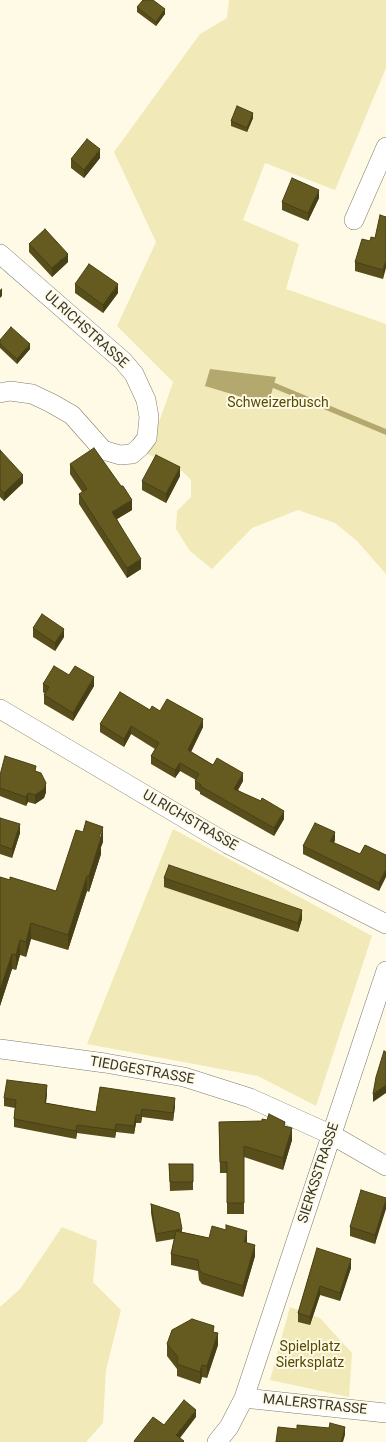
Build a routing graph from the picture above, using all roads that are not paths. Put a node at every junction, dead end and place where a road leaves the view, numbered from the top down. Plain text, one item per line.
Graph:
1 (386, 147) edge
2 (354, 220) dead end
3 (0, 254) edge
4 (0, 393) edge
5 (0, 709) edge
6 (386, 924) edge
7 (386, 971) edge
8 (0, 1049) edge
9 (332, 1135) junction
10 (386, 1166) edge
11 (244, 1398) junction
12 (386, 1413) edge
13 (217, 1442) edge

1 - 2 street
3 - 4 street, ULRICHSTRASSE
5 - 6 street, ULRICHSTRASSE
7 - 9 street, SIERKSSTRASSE
8 - 9 street, TIEDGESTRASSE
9 - 10 street, TIEDGESTRASSE
9 - 11 street, SIERKSSTRASSE
11 - 12 street, MALERSTRASSE
11 - 13 street, SIERKSSTRASSE

